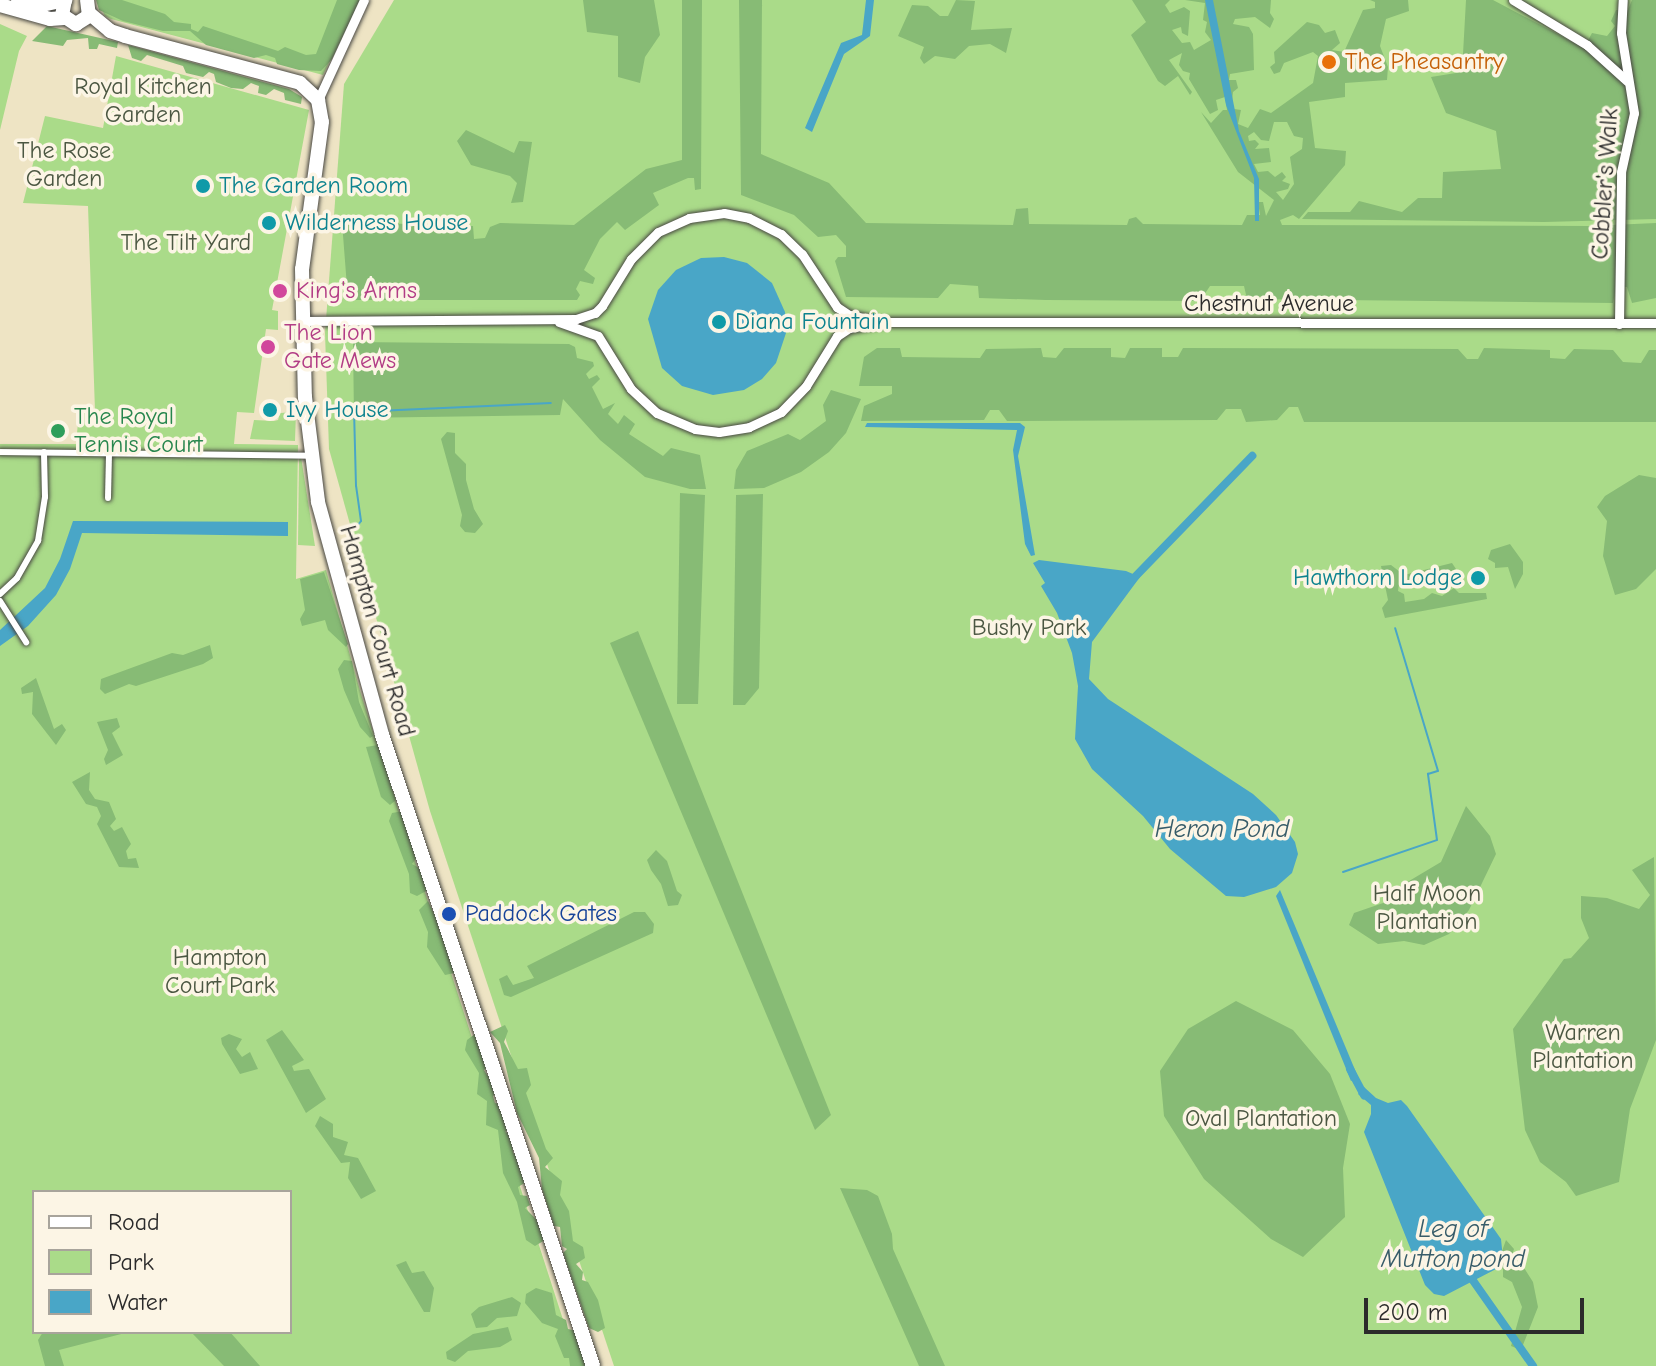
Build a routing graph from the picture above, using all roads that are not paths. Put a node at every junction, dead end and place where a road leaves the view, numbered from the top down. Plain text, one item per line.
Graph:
1 (14, 0) edge
2 (65, 0) edge
3 (364, 0) edge
4 (1513, 0) edge
5 (1623, 0) edge
6 (0, 5) edge
7 (86, 12) edge
8 (64, 18) junction
9 (1628, 83) junction
10 (318, 100) junction
11 (844, 313) junction
12 (589, 315) junction
13 (303, 321) junction
14 (559, 322) junction
15 (883, 322) junction
16 (1656, 323) edge
17 (1619, 324) junction
18 (849, 328) junction
19 (588, 331) junction
20 (0, 452) edge
21 (44, 452) junction
22 (109, 454) junction
23 (310, 456) junction
24 (108, 498) dead end
25 (0, 594) edge
26 (0, 601) edge
27 (26, 642) dead end
28 (593, 1366) edge

1 - 2 main road
2 - 8 main road
3 - 10 street
4 - 9 street
5 - 9 street, Cobbler's Walk
6 - 8 main road
7 - 8 main road
7 - 10 main road
9 - 17 street, Cobbler's Walk
10 - 13 main road, Hampton Court Road
11 - 12 street
11 - 15 street, Chestnut Avenue
11 - 18 street
12 - 14 street
12 - 19 street
13 - 14 street
13 - 23 main road, Hampton Court Road
14 - 19 street
15 - 17 street, Chestnut Avenue
15 - 18 street, Chestnut Avenue
16 - 17 street, Chestnut Avenue
18 - 19 street
20 - 21 street
21 - 22 street
21 - 25 street
22 - 23 street
22 - 24 street
23 - 28 main road, Hampton Court Road
26 - 27 street

